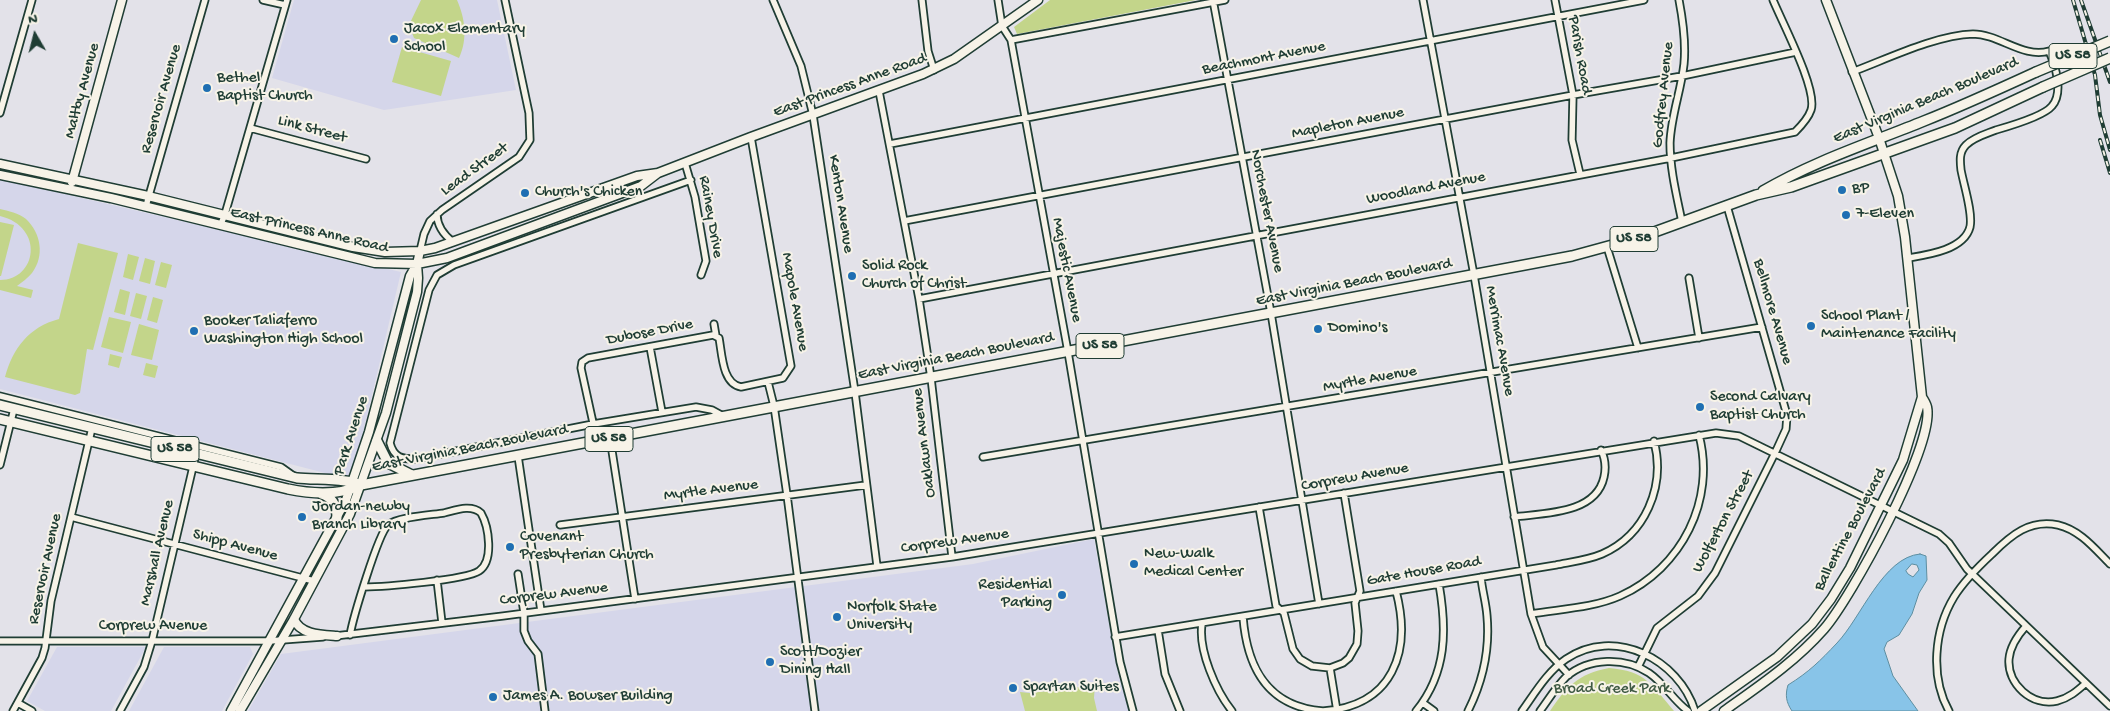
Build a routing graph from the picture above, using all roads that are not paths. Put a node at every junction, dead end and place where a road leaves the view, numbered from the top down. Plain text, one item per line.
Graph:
1 (32, 0) edge
2 (122, 0) edge
3 (205, 0) edge
4 (263, 0) edge
5 (505, 0) edge
6 (773, 0) edge
7 (922, 0) edge
8 (998, 0) edge
9 (1038, 0) edge
10 (1225, 0) edge
11 (1423, 0) edge
12 (1555, 0) edge
13 (1644, 0) edge
14 (1679, 0) edge
15 (1773, 0) edge
16 (1826, 0) edge
17 (1213, 1) edge
18 (286, 3) edge
19 (1558, 17) junction
20 (1002, 26) junction
21 (1011, 40) junction
22 (1431, 41) junction
23 (2110, 41) edge
24 (1796, 52) junction
25 (2110, 58) edge
26 (934, 70) junction
27 (1852, 72) junction
28 (1682, 76) junction
29 (1227, 80) junction
30 (879, 91) junction
31 (1573, 95) junction
32 (0, 113) edge
33 (813, 115) junction
34 (1024, 118) junction
35 (1445, 120) junction
36 (250, 128) junction
37 (751, 137) junction
38 (1879, 138) junction
39 (890, 144) junction
40 (1884, 153) junction
41 (1242, 157) junction
42 (1671, 158) junction
43 (366, 159) dead end
44 (685, 162) junction
45 (0, 164) edge
46 (658, 173) junction
47 (1580, 174) junction
48 (0, 175) edge
49 (73, 179) junction
50 (691, 180) junction
51 (70, 189) junction
52 (1756, 195) junction
53 (148, 196) junction
54 (1038, 196) junction
55 (1459, 197) junction
56 (146, 206) junction
57 (1727, 206) junction
58 (225, 214) junction
59 (438, 214) junction
60 (904, 221) junction
61 (1682, 222) junction
62 (221, 224) junction
63 (1257, 235) junction
64 (453, 242) junction
65 (1607, 248) junction
66 (420, 251) junction
67 (1908, 258) junction
68 (417, 264) junction
69 (1053, 273) junction
70 (701, 275) dead end
71 (1474, 275) junction
72 (1689, 278) dead end
73 (919, 299) junction
74 (1271, 313) junction
75 (714, 324) dead end
76 (1762, 327) junction
77 (716, 336) junction
78 (1699, 338) junction
79 (650, 347) junction
80 (1638, 348) junction
81 (1068, 352) junction
82 (1490, 373) junction
83 (931, 378) junction
84 (768, 382) junction
85 (855, 392) junction
86 (0, 396) edge
87 (1922, 397) junction
88 (0, 405) edge
89 (774, 406) junction
90 (14, 408) junction
91 (1287, 408) junction
92 (662, 412) junction
93 (724, 416) junction
94 (0, 419) edge
95 (11, 422) junction
96 (593, 424) junction
97 (92, 428) junction
98 (1699, 435) junction
99 (610, 438) junction
100 (390, 439) junction
101 (89, 440) junction
102 (377, 441) junction
103 (597, 441) junction
104 (1083, 441) junction
105 (1654, 441) junction
106 (1601, 450) junction
107 (1775, 453) junction
108 (196, 454) junction
109 (518, 456) junction
110 (983, 457) dead end
111 (0, 464) edge
112 (193, 466) junction
113 (1506, 466) junction
114 (412, 475) junction
115 (296, 478) junction
116 (352, 480) junction
117 (361, 485) junction
118 (866, 485) junction
119 (348, 491) junction
120 (316, 492) junction
121 (1344, 493) junction
122 (787, 495) junction
123 (1302, 500) junction
124 (1880, 506) junction
125 (1259, 507) junction
126 (1892, 511) junction
127 (71, 517) junction
128 (622, 517) junction
129 (337, 518) junction
130 (1514, 518) junction
131 (560, 525) dead end
132 (1098, 534) junction
133 (174, 544) junction
134 (952, 557) junction
135 (2110, 564) edge
136 (877, 566) junction
137 (1523, 570) junction
138 (1972, 573) junction
139 (518, 574) dead end
140 (1481, 576) junction
141 (797, 577) junction
142 (304, 578) junction
143 (437, 580) junction
144 (314, 581) junction
145 (1439, 584) junction
146 (364, 587) junction
147 (1396, 591) junction
148 (1358, 598) junction
149 (634, 599) junction
150 (1319, 604) junction
151 (1282, 610) junction
152 (541, 611) junction
153 (524, 613) junction
154 (1530, 614) junction
155 (1243, 617) junction
156 (294, 619) junction
157 (442, 623) junction
158 (1202, 624) junction
159 (2026, 626) junction
160 (1158, 630) junction
161 (350, 634) junction
162 (337, 636) junction
163 (1116, 637) junction
164 (46, 640) junction
165 (281, 640) junction
166 (0, 641) edge
167 (152, 641) junction
168 (269, 641) junction
169 (1644, 653) junction
170 (1557, 665) junction
171 (1638, 667) junction
172 (1330, 668) junction
173 (1568, 676) junction
174 (2086, 682) junction
175 (1423, 703) junction
176 (18, 704) junction
177 (2110, 706) edge
178 (14, 711) edge
179 (32, 711) edge
180 (120, 711) edge
181 (231, 711) edge
182 (240, 711) edge
183 (545, 711) edge
184 (815, 711) edge
185 (1132, 711) edge
186 (1180, 711) edge
187 (1232, 711) edge
188 (1323, 711) edge
189 (1337, 711) edge
190 (1416, 711) edge
191 (1434, 711) edge
192 (1468, 711) edge
193 (1522, 711) edge
194 (1540, 711) edge
195 (1688, 711) edge
196 (1695, 711) edge
197 (1701, 711) edge
198 (1724, 711) edge
199 (1949, 711) edge

1 - 32 street
2 - 49 main road, Maltby Avenue
3 - 53 street, Reservoir Avenue
4 - 18 street
5 - 59 street, Lead Street
6 - 33 street, Kenton Avenue
7 - 26 street
8 - 20 street, Majestic Avenue
9 - 20 main road, East Princess Anne Road
10 - 17 street
11 - 22 street, Merrimac Avenue
12 - 19 street, Parish Road
13 - 19 street, Beachmont Avenue
14 - 28 street, Godfrey Avenue
15 - 24 street, Woodland Avenue
16 - 27 main road, Ballentine Boulevard
17 - 21 street
17 - 29 street, Norchester Avenue
18 - 36 street
19 - 22 street, Beachmont Avenue
19 - 31 street, Parish Road
20 - 21 street, Majestic Avenue
20 - 26 main road, East Princess Anne Road
21 - 34 street, Majestic Avenue
22 - 29 street, Beachmont Avenue
22 - 35 street, Merrimac Avenue
23 - 38 main road, East Virginia Beach Boulevard / US 58, bridge
24 - 28 street, Mapleton Avenue
24 - 42 street, Woodland Avenue
25 - 40 main road, East Virginia Beach Boulevard / US 58, bridge
26 - 30 main road, East Princess Anne Road
27 - 38 main road, Ballentine Boulevard
27 - 67 street
28 - 31 street, Mapleton Avenue
28 - 42 street, Godfrey Avenue
29 - 34 street, Beachmont Avenue
29 - 41 street, Norchester Avenue
30 - 33 main road, East Princess Anne Road
30 - 39 street, Oaklawn Avenue
31 - 35 street, Mapleton Avenue
31 - 47 street, Parish Road
33 - 37 main road, East Princess Anne Road
33 - 85 street, Kenton Avenue
34 - 39 street, Beachmont Avenue
34 - 54 street, Majestic Avenue
35 - 41 street, Mapleton Avenue
35 - 55 street, Merrimac Avenue
36 - 43 street, Link Street
36 - 58 street
37 - 44 main road, East Princess Anne Road
37 - 84 street, Mapole Avenue
38 - 40 main road, Ballentine Boulevard
38 - 52 main road, East Virginia Beach Boulevard / US 58
39 - 60 street, Oaklawn Avenue
40 - 52 main road, East Virginia Beach Boulevard / US 58
40 - 67 main road, Ballentine Boulevard
41 - 54 street, Mapleton Avenue
41 - 63 street, Norchester Avenue
42 - 47 street, Woodland Avenue
42 - 61 street, Godfrey Avenue
44 - 46 main road, East Princess Anne Road
44 - 50 street, Rainey Drive
45 - 49 main road, East Princess Anne Road
46 - 64 main road, East Princess Anne Road
46 - 68 main road, East Princess Anne Road
47 - 55 street, Woodland Avenue
48 - 51 main road, East Princess Anne Road
49 - 51 main road, Maltby Avenue
49 - 53 main road, East Princess Anne Road
50 - 70 street, Rainey Drive
50 - 100 street
51 - 56 main road, East Princess Anne Road
52 - 57 main road, East Virginia Beach Boulevard / US 58
53 - 56 street, Reservoir Avenue
53 - 58 main road, East Princess Anne Road
54 - 60 street, Mapleton Avenue
54 - 69 street, Majestic Avenue
55 - 63 street, Woodland Avenue
55 - 71 street, Merrimac Avenue
56 - 62 main road, East Princess Anne Road
57 - 61 main road, East Virginia Beach Boulevard / US 58
57 - 76 street, Bellmore Avenue
58 - 62 street
58 - 66 main road, East Princess Anne Road
59 - 64 street, Lead Street
59 - 66 street, Lead Street
60 - 73 street, Oaklawn Avenue
61 - 65 main road, East Virginia Beach Boulevard / US 58
62 - 68 main road, East Princess Anne Road
63 - 69 street, Woodland Avenue
63 - 74 street, Norchester Avenue
64 - 66 main road, East Princess Anne Road
65 - 71 main road, East Virginia Beach Boulevard / US 58
65 - 80 street
66 - 68 main road, Park Avenue
67 - 87 main road, Ballentine Boulevard
68 - 102 main road, Park Avenue
68 - 116 main road, Park Avenue
69 - 73 street, Woodland Avenue
69 - 81 street, Majestic Avenue
71 - 74 main road, East Virginia Beach Boulevard / US 58
71 - 82 street, Merrimac Avenue
72 - 78 street
73 - 83 street, Oaklawn Avenue
74 - 81 main road, East Virginia Beach Boulevard / US 58
74 - 91 street, Norchester Avenue
75 - 77 street
76 - 78 street, Myrtle Avenue
76 - 107 street, Bellmore Avenue
77 - 79 street, Dubose Drive
77 - 84 street, Dubose Drive
78 - 80 street, Myrtle Avenue
79 - 92 street
79 - 96 street, Dubose Drive
80 - 82 street, Myrtle Avenue
81 - 83 main road, East Virginia Beach Boulevard / US 58
81 - 104 street, Majestic Avenue
82 - 91 street, Myrtle Avenue
82 - 113 street, Merrimac Avenue
83 - 85 main road, East Virginia Beach Boulevard / US 58
83 - 134 street, Oaklawn Avenue
84 - 89 street
85 - 89 main road, East Virginia Beach Boulevard / US 58
85 - 118 street, Kenton Avenue
86 - 115 street
87 - 124 main road, Ballentine Boulevard
87 - 126 main road, Ballentine Boulevard
88 - 90 main road, East Virginia Beach Boulevard / US 58
89 - 93 main road, East Virginia Beach Boulevard / US 58
89 - 122 street
90 - 95 street
90 - 97 main road, East Virginia Beach Boulevard / US 58
91 - 104 street, Myrtle Avenue
91 - 123 street, Norchester Avenue
92 - 93 street
92 - 96 street
93 - 99 main road, East Virginia Beach Boulevard / US 58
94 - 95 main road, East Virginia Beach Boulevard / US 58
95 - 101 main road, East Virginia Beach Boulevard / US 58
95 - 111 street
96 - 100 street
96 - 103 street, Dubose Drive
97 - 101 street, Reservoir Avenue
97 - 108 main road, East Virginia Beach Boulevard / US 58
98 - 105 street, Corprew Avenue
98 - 107 street, Corprew Avenue
98 - 154 street
99 - 103 main road, East Virginia Beach Boulevard / US 58
99 - 128 street
100 - 102 street
101 - 112 main road, East Virginia Beach Boulevard / US 58
101 - 127 street, Reservoir Avenue
102 - 114 main road
102 - 117 main road, Park Avenue
103 - 109 main road, East Virginia Beach Boulevard / US 58
104 - 110 street, Myrtle Avenue
104 - 132 street, Majestic Avenue
105 - 106 street, Corprew Avenue
105 - 137 street, Gate House Road
106 - 113 street, Corprew Avenue
106 - 130 street
107 - 124 street, Corprew Avenue
107 - 169 street, Wolferton Street
108 - 112 street, Marshall Avenue
108 - 115 main road, East Virginia Beach Boulevard / US 58
109 - 114 main road, East Virginia Beach Boulevard / US 58
109 - 152 street
112 - 120 main road, East Virginia Beach Boulevard / US 58
112 - 133 street, Marshall Avenue
113 - 121 street, Corprew Avenue
113 - 130 street, Merrimac Avenue
114 - 117 main road, East Virginia Beach Boulevard / US 58
115 - 116 main road, East Virginia Beach Boulevard / US 58
116 - 117 main road, East Virginia Beach Boulevard
116 - 119 main road, Park Avenue
117 - 119 main road, East Virginia Beach Boulevard / US 58
117 - 144 main road, Park Avenue
118 - 122 street, Myrtle Avenue
118 - 136 street, Kenton Avenue
119 - 120 main road, East Virginia Beach Boulevard / US 58
119 - 129 main road, Park Avenue
120 - 129 main road
121 - 123 street, Corprew Avenue
121 - 148 street
122 - 128 street, Myrtle Avenue
122 - 141 street
123 - 125 street, Corprew Avenue
123 - 150 street, Norchester Avenue
124 - 126 street, Corprew Avenue
124 - 197 main road, Ballentine Boulevard
125 - 132 street, Corprew Avenue
125 - 151 street
126 - 138 street, Corprew Avenue
126 - 198 main road, Ballentine Boulevard
127 - 133 street, Shipp Avenue
127 - 164 street, Reservoir Avenue
128 - 131 street, Myrtle Avenue
128 - 149 street
129 - 142 main road, Park Avenue
130 - 137 street, Merrimac Avenue
132 - 134 street, Corprew Avenue
132 - 163 street, Majestic Avenue
133 - 142 street, Shipp Avenue
133 - 167 street, Marshall Avenue
134 - 136 street, Corprew Avenue
135 - 138 street
136 - 141 street, Corprew Avenue
137 - 140 street, Gate House Road
137 - 154 street, Merrimac Avenue
138 - 159 street, Corprew Avenue
138 - 199 street
139 - 153 street
140 - 145 street, Gate House Road
140 - 192 street
141 - 149 street, Corprew Avenue
141 - 184 street
142 - 144 street, Shipp Avenue
142 - 168 main road, Park Avenue
143 - 146 street
143 - 146 street
143 - 157 street
144 - 156 main road, Park Avenue
145 - 147 street, Gate House Road
145 - 175 street
146 - 161 street
147 - 148 street, Gate House Road
147 - 189 street
148 - 150 street, Gate House Road
148 - 172 street
149 - 152 street, Corprew Avenue
150 - 151 street, Gate House Road
151 - 155 street, Gate House Road
151 - 172 street
152 - 153 street, Corprew Avenue
153 - 157 street, Corprew Avenue
153 - 183 street
154 - 170 street, Merrimac Avenue
155 - 158 street, Gate House Road
155 - 188 street
156 - 162 main road
156 - 165 main road, Park Avenue
157 - 161 street, Corprew Avenue
158 - 160 street, Gate House Road
158 - 187 street
159 - 174 street, Corprew Avenue
159 - 174 street
160 - 163 street, Gate House Road
160 - 186 street
161 - 162 street, Corprew Avenue
162 - 165 street, Corprew Avenue
163 - 185 street, Majestic Avenue
164 - 166 street, Corprew Avenue
164 - 167 street, Corprew Avenue
164 - 176 street, Reservoir Avenue
165 - 168 street, Corprew Avenue
165 - 182 main road, Park Avenue
167 - 168 street, Corprew Avenue
167 - 180 street, Marshall Avenue
168 - 181 main road, Park Avenue
169 - 170 street
169 - 171 street, Wolferton Street
169 - 196 street
170 - 173 street, Merrimac Avenue
170 - 193 street
171 - 173 street
171 - 195 street
172 - 189 street
173 - 194 street
174 - 177 street, Corprew Avenue
175 - 190 street
175 - 191 street
176 - 178 street, Reservoir Avenue
176 - 179 street
188 - 189 street

